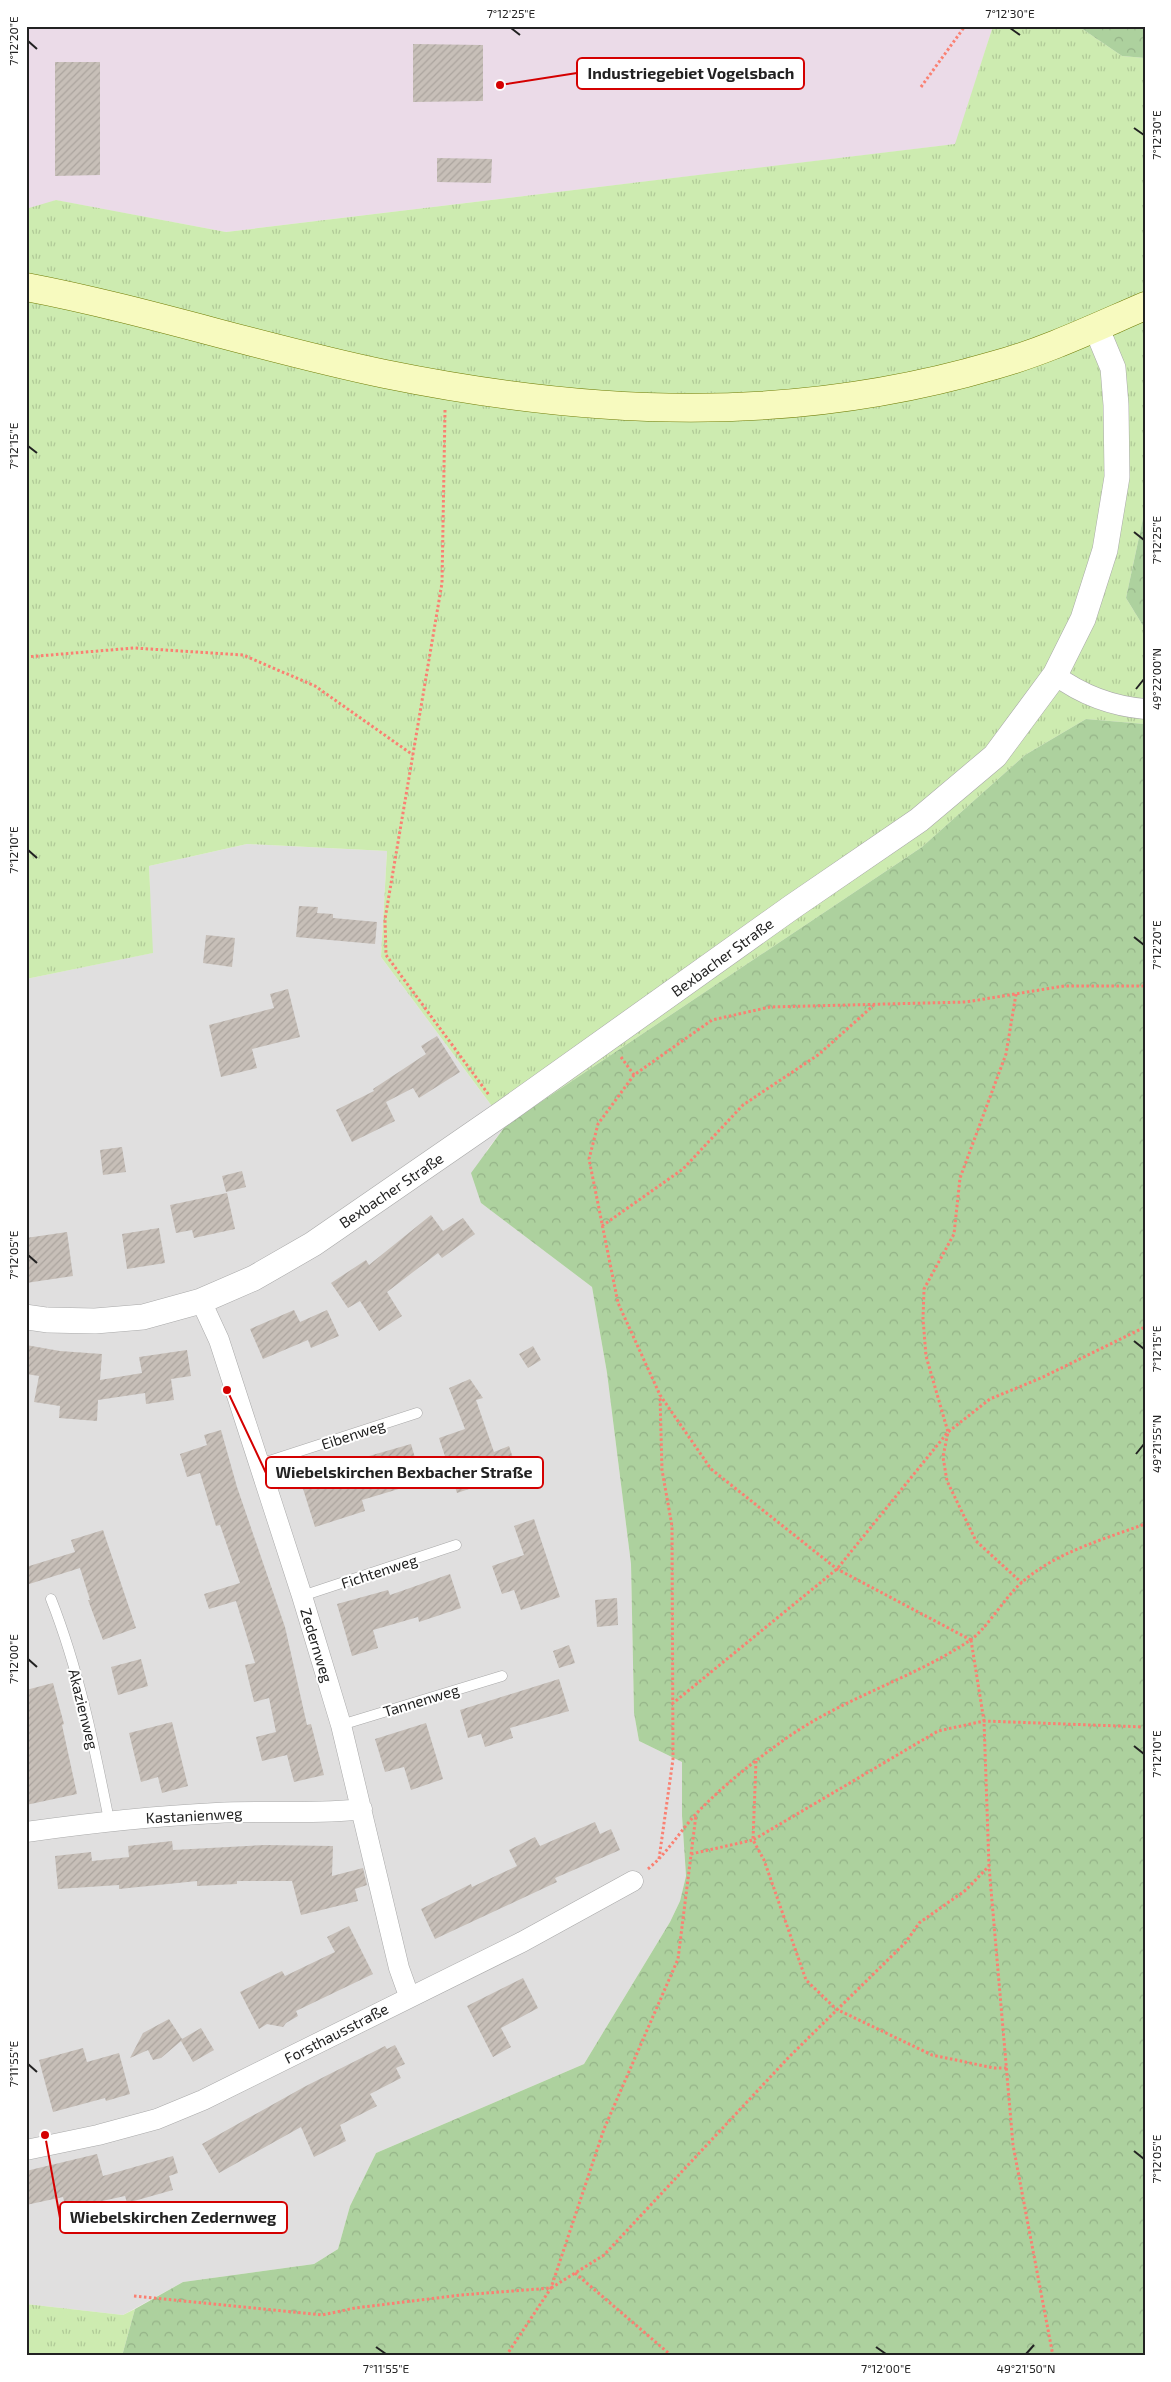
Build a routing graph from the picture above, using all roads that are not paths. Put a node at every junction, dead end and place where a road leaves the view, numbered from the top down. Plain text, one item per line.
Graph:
1 (26, 287) edge
2 (1145, 306) edge
3 (1096, 328) junction
4 (1055, 675) junction
5 (1145, 709) edge
6 (201, 1302) junction
7 (26, 1317) edge
8 (417, 1413) dead end
9 (260, 1464) junction
10 (456, 1545) dead end
11 (302, 1596) junction
12 (51, 1599) dead end
13 (502, 1676) dead end
14 (340, 1725) junction
15 (362, 1809) junction
16 (109, 1820) junction
17 (26, 1832) edge
18 (633, 1881) road end
19 (409, 1996) junction
20 (26, 2150) edge

1 - 3 main road
2 - 3 main road
3 - 4 street, Bexbacher Straße
4 - 5 street
4 - 6 street, Bexbacher Straße
6 - 7 street, Bexbacher Straße
6 - 9 street, Zedernweg
8 - 9 lane, Eibenweg
9 - 11 street, Zedernweg
10 - 11 lane, Fichtenweg
11 - 14 street, Zedernweg
12 - 16 lane, Akazienweg
13 - 14 lane, Tannenweg
14 - 15 street, Zedernweg
15 - 16 street, Kastanienweg
15 - 19 street, Zedernweg
16 - 17 street, Kastanienweg
18 - 19 street, Forsthausstraße
19 - 20 street, Forsthausstraße

